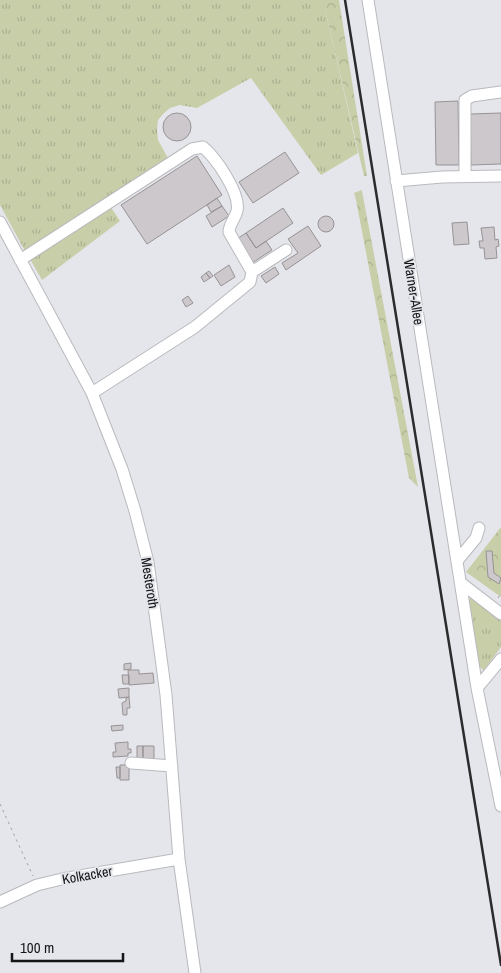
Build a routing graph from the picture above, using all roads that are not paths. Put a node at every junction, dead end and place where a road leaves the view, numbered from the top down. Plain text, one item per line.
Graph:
1 (368, 0) edge
2 (501, 92) edge
3 (466, 176) junction
4 (501, 176) edge
5 (396, 180) junction
6 (0, 222) edge
7 (286, 250) dead end
8 (20, 260) junction
9 (252, 272) junction
10 (92, 392) junction
11 (479, 528) dead end
12 (457, 561) junction
13 (461, 583) junction
14 (501, 614) edge
15 (501, 659) edge
16 (477, 688) junction
17 (131, 762) dead end
18 (172, 766) junction
19 (501, 806) edge
20 (178, 859) junction
21 (0, 902) edge
22 (194, 973) edge

1 - 5 street, Warner-Allee
2 - 3 street
3 - 4 street
3 - 5 street
5 - 12 street, Warner-Allee
6 - 8 street, Mesteroth
7 - 9 street
8 - 9 street
8 - 10 street, Mesteroth
9 - 10 street
10 - 18 street, Mesteroth
11 - 12 street
12 - 13 street, Warner-Allee
13 - 14 street
13 - 16 street, Warner-Allee
15 - 16 street
16 - 19 street, Warner-Allee
17 - 18 street
18 - 20 street, Mesteroth
20 - 21 street, Kolkacker
20 - 22 street, Mesteroth

